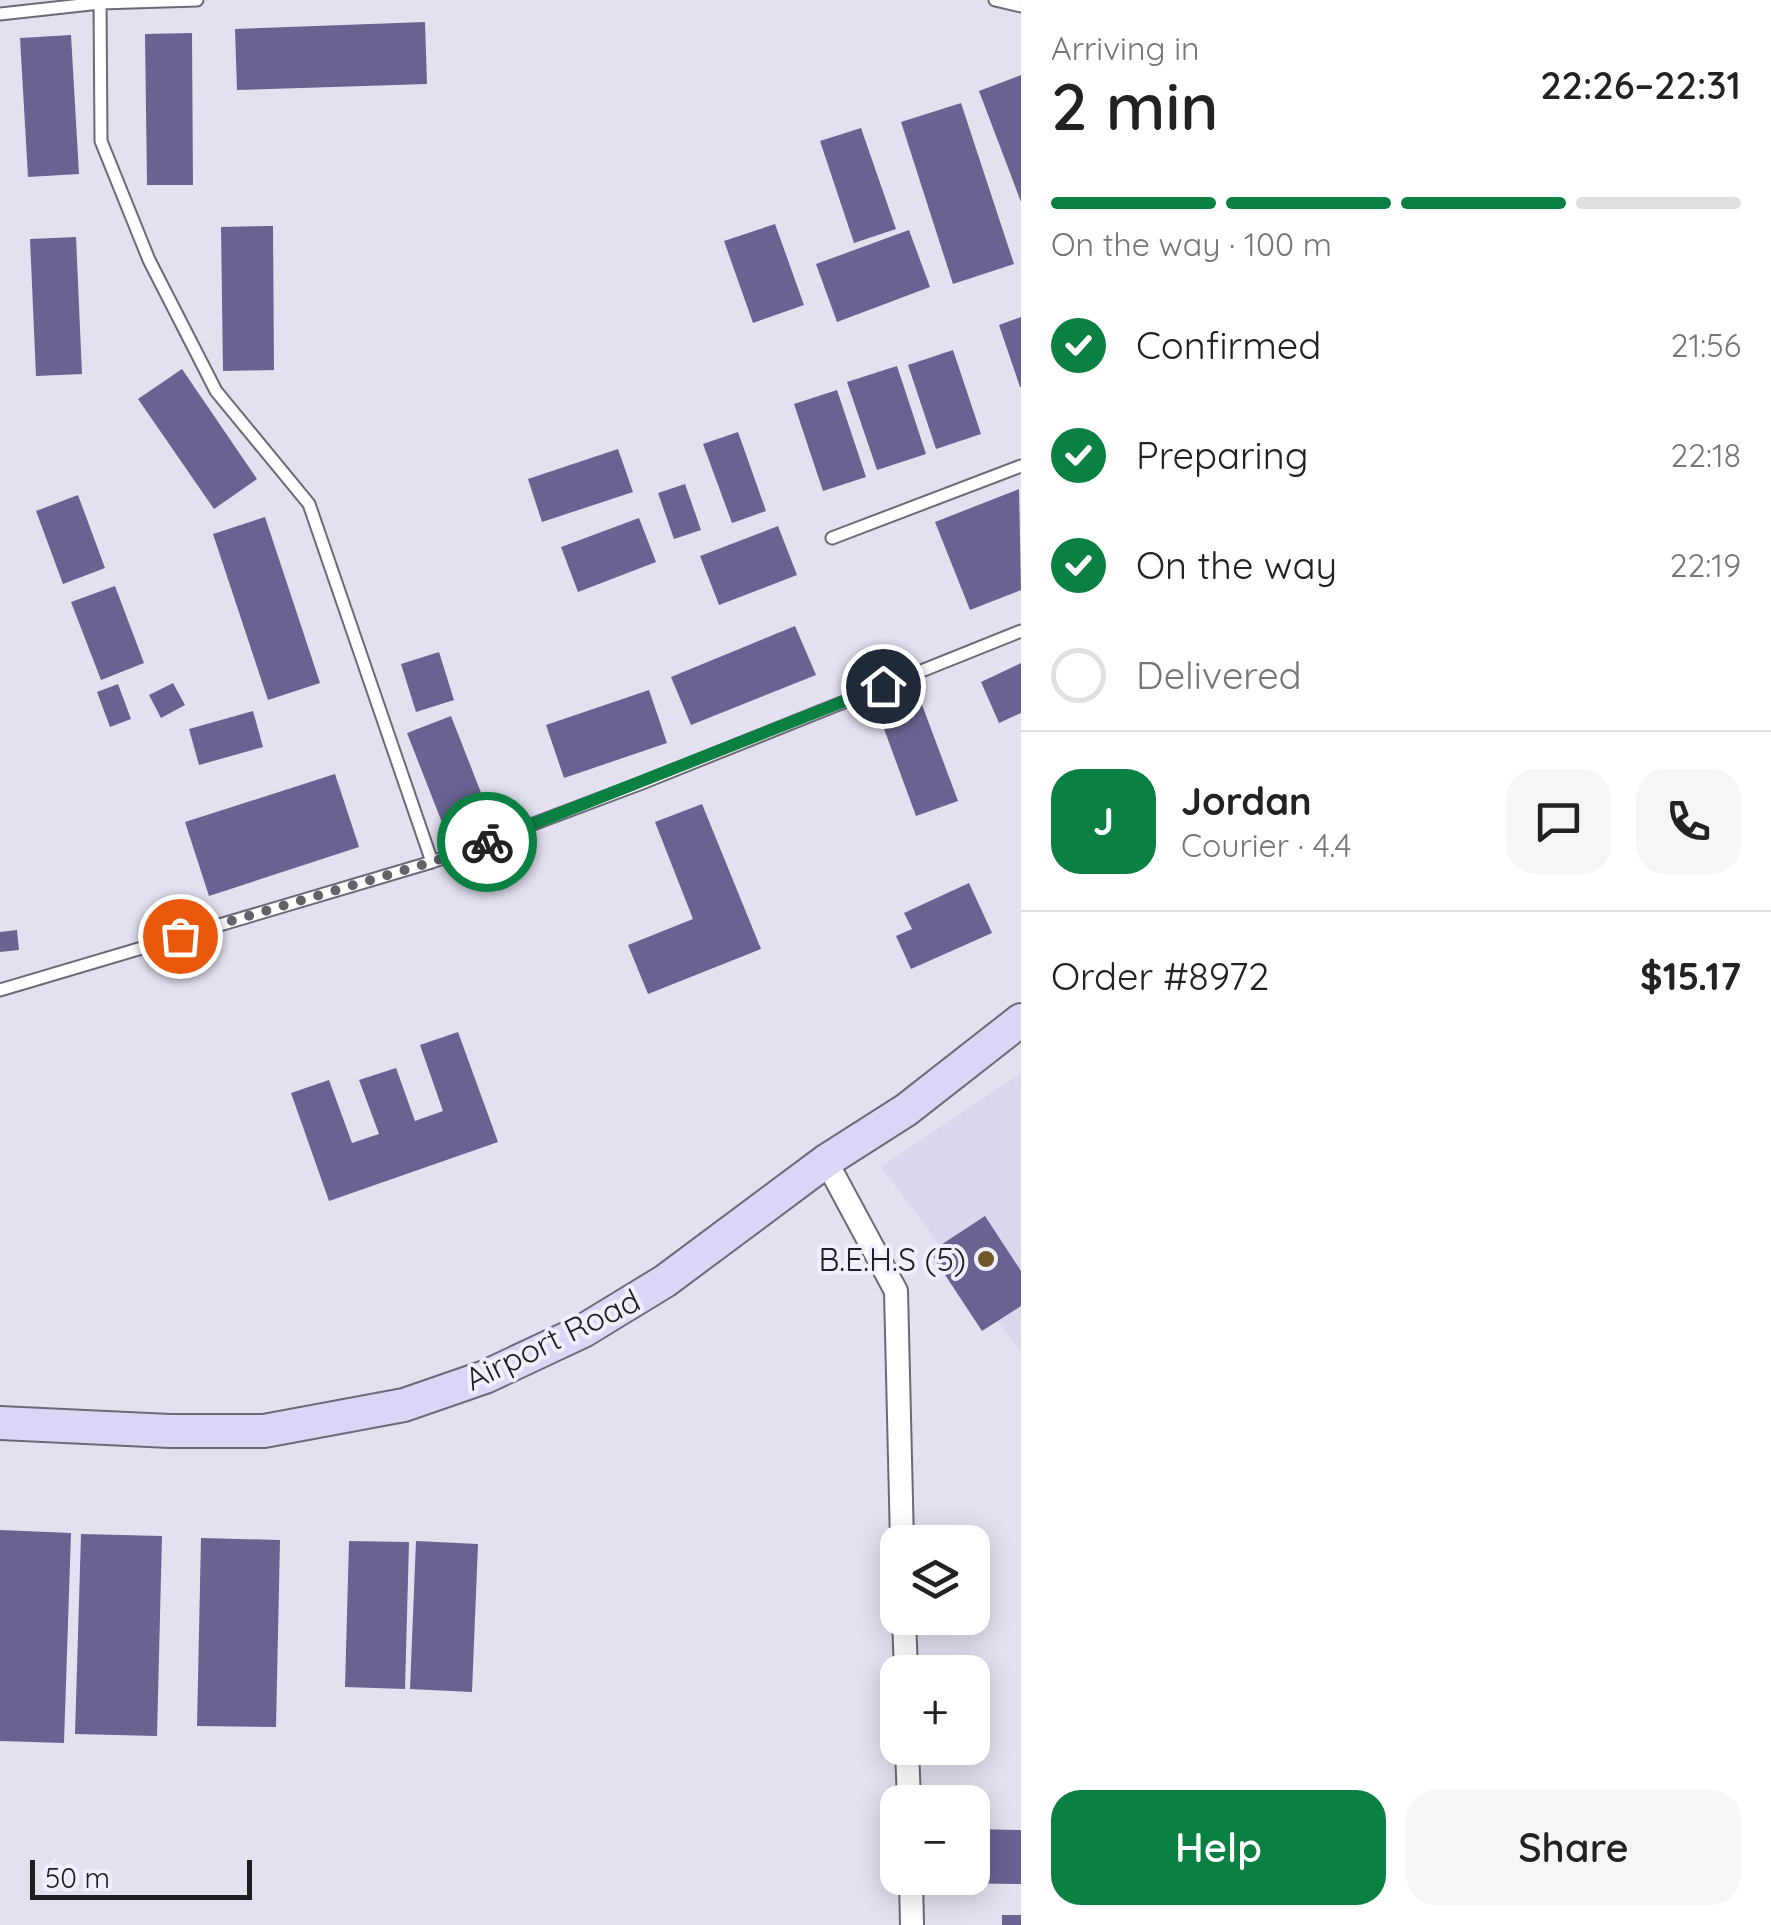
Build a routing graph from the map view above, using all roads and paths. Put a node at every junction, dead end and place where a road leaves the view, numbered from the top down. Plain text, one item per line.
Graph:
1 (197, 0) edge
2 (995, 0) edge
3 (100, 2) edge
4 (1021, 6) edge
5 (0, 14) edge
6 (1021, 466) edge
7 (832, 538) dead end
8 (1021, 630) edge
9 (432, 862) junction
10 (0, 990) edge
11 (1021, 1020) edge
12 (826, 1161) junction
13 (0, 1423) edge
14 (902, 1525) edge
15 (911, 1895) edge
16 (912, 1925) edge

1 - 3 lane
2 - 4 lane
3 - 5 lane
3 - 9 lane
6 - 7 lane
8 - 9 lane
9 - 10 lane
11 - 12 main road, Airport Road
12 - 13 main road, Airport Road
12 - 14 street
15 - 16 street

